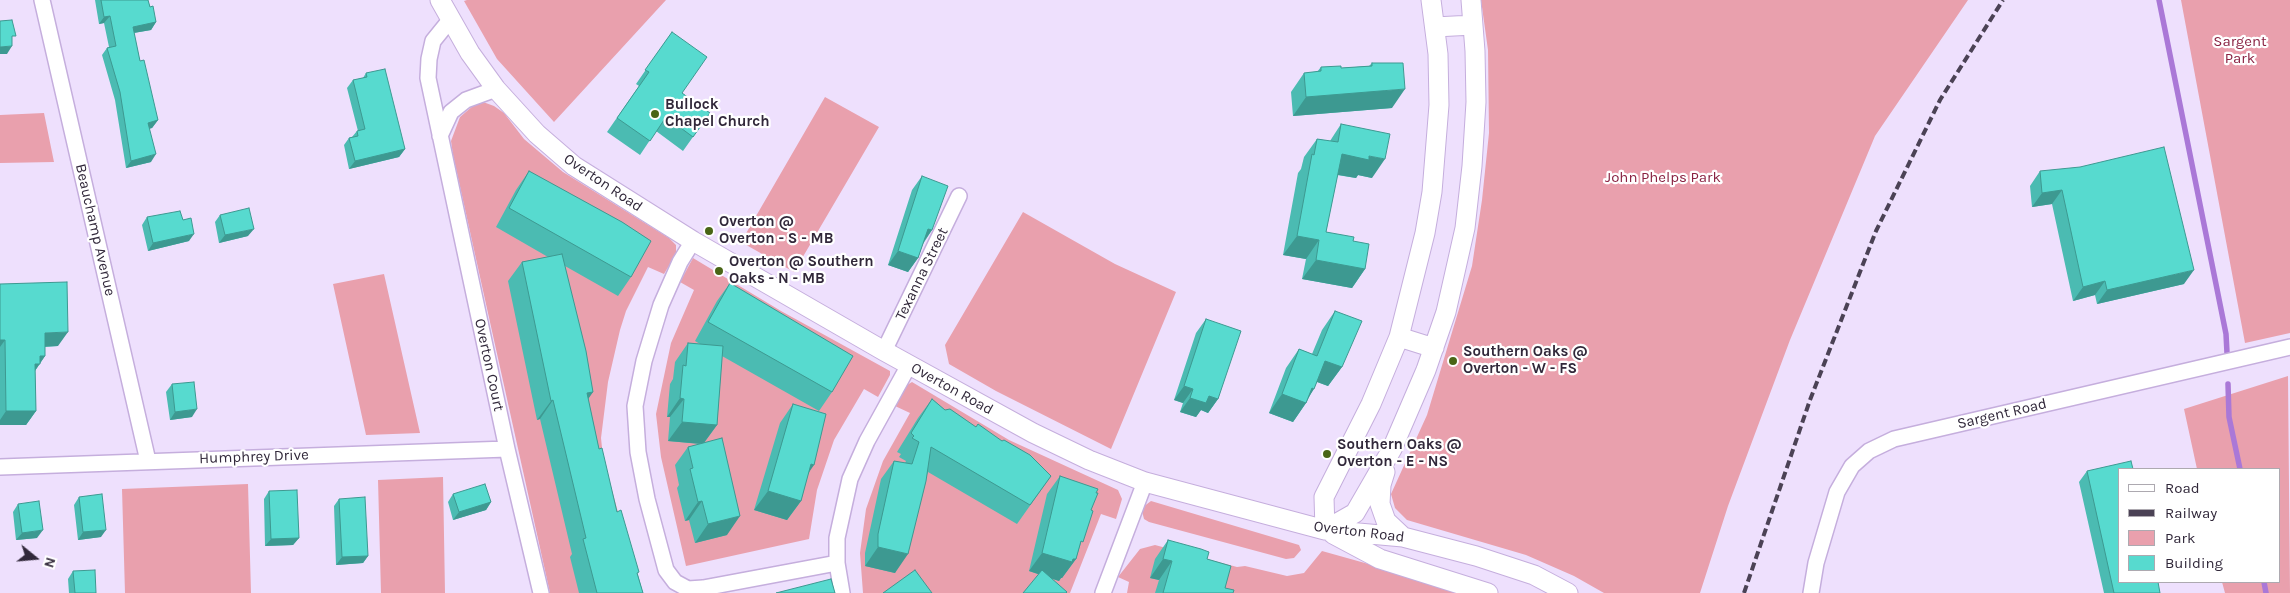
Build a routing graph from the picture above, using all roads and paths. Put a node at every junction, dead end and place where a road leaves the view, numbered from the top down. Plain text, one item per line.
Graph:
1 (42, 0) edge
2 (440, 0) edge
3 (1430, 0) edge
4 (1470, 0) edge
5 (450, 20) junction
6 (1473, 25) junction
7 (1435, 27) junction
8 (496, 89) junction
9 (440, 136) junction
10 (959, 196) dead end
11 (692, 241) junction
12 (1399, 337) junction
13 (2290, 347) edge
14 (1434, 348) junction
15 (884, 351) junction
16 (909, 365) junction
17 (507, 449) junction
18 (1392, 449) junction
19 (148, 461) junction
20 (0, 467) edge
21 (1145, 482) junction
22 (1325, 530) junction
23 (1403, 537) junction
24 (837, 563) junction
25 (541, 593) edge
26 (842, 593) edge
27 (1104, 593) edge
28 (1488, 593) edge
29 (1568, 593) edge
30 (1811, 593) edge

1 - 19 street, Beauchamp Avenue
2 - 5 street, Overton Road
3 - 7 street
4 - 6 street
5 - 8 street, Overton Road
5 - 9 street, Overton Court
6 - 7 street
6 - 14 street
7 - 12 street
8 - 9 street
8 - 11 street, Overton Road
9 - 17 street, Overton Court
10 - 15 street, Texanna Street
11 - 15 street, Overton Road
11 - 24 street
12 - 14 street
12 - 22 street
13 - 30 street, Sargent Road
14 - 18 street
15 - 16 street, Overton Road
16 - 21 street, Overton Road
16 - 24 street
17 - 19 street, Humphrey Drive
17 - 25 street, Overton Court
18 - 22 street
18 - 23 street
19 - 20 street, Humphrey Drive
21 - 22 street, Overton Road
21 - 27 street
22 - 23 street, Overton Road
22 - 28 street
23 - 29 street, Overton Road
24 - 26 street

